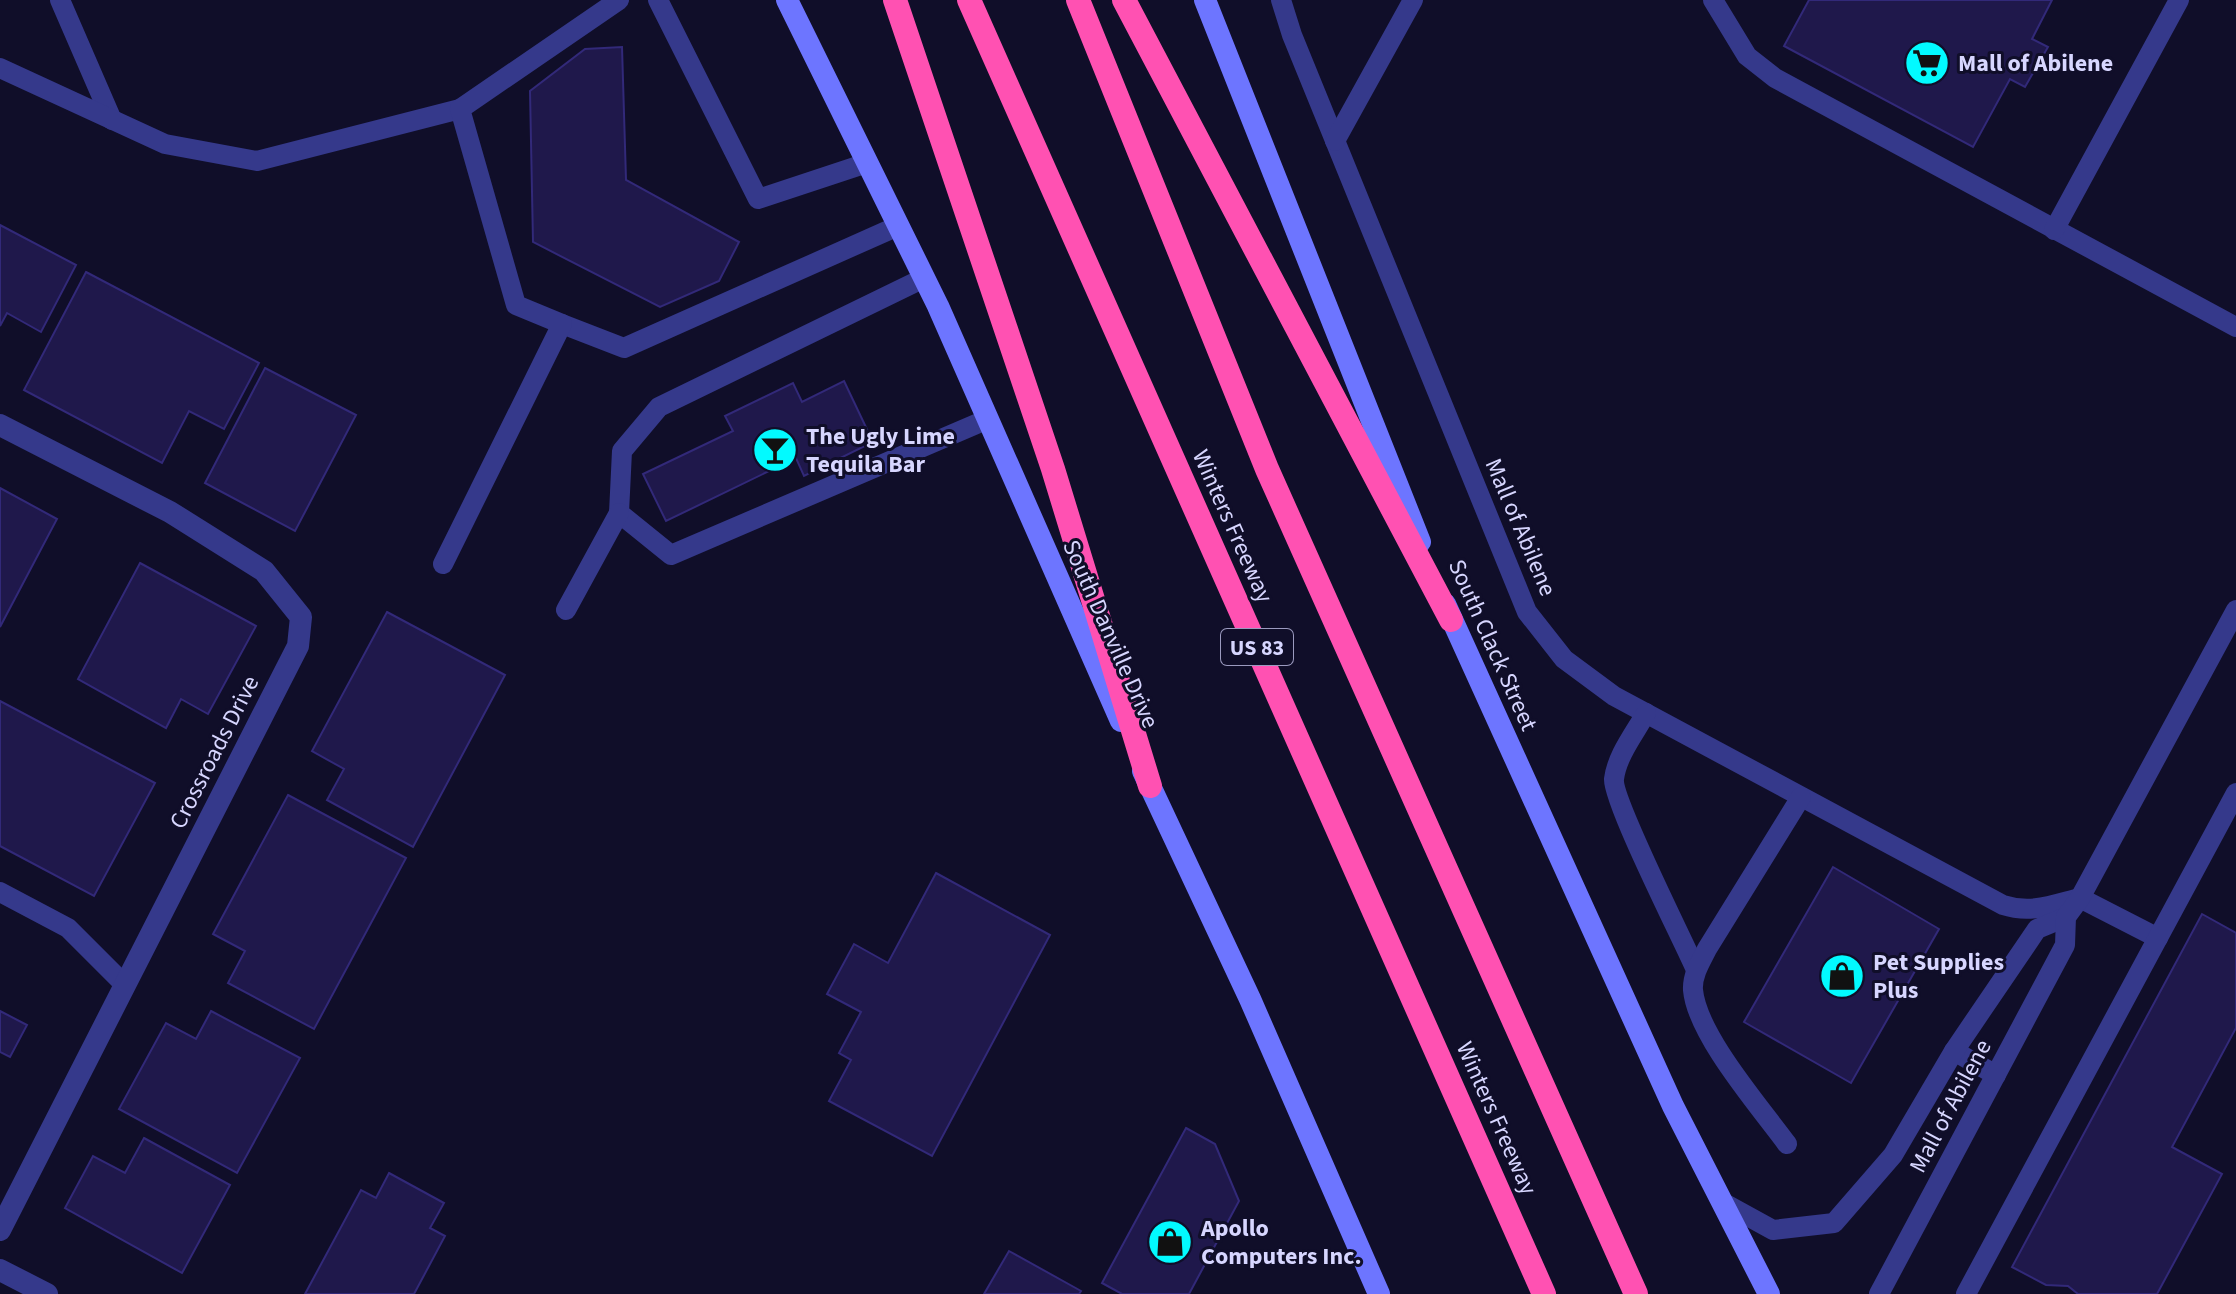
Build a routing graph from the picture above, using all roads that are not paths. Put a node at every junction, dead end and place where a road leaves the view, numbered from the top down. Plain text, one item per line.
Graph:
1 (60, 0) edge
2 (619, 0) edge
3 (658, 0) edge
4 (787, 0) edge
5 (895, 0) edge
6 (969, 0) edge
7 (1078, 0) edge
8 (1124, 0) edge
9 (1205, 0) edge
10 (1281, 0) edge
11 (1413, 0) edge
12 (1713, 0) edge
13 (2179, 0) edge
14 (0, 68) edge
15 (460, 109) junction
16 (112, 120) junction
17 (1335, 141) junction
18 (867, 163) junction
19 (898, 226) junction
20 (2054, 230) junction
21 (924, 278) junction
22 (562, 324) junction
23 (2236, 327) edge
24 (988, 419) junction
25 (0, 425) edge
26 (619, 513) junction
27 (443, 564) dead end
28 (566, 610) dead end
29 (2236, 610) edge
30 (1451, 620) junction
31 (1646, 713) junction
32 (1150, 786) junction
33 (2236, 793) edge
34 (1801, 797) junction
35 (0, 892) edge
36 (2080, 898) junction
37 (2066, 917) junction
38 (2158, 938) junction
39 (1696, 970) junction
40 (125, 985) junction
41 (1954, 1051) junction
42 (1996, 1075) junction
43 (1787, 1144) dead end
44 (1722, 1202) junction
45 (0, 1230) edge
46 (0, 1270) edge
47 (47, 1294) edge
48 (1379, 1294) edge
49 (1544, 1294) edge
50 (1636, 1294) edge
51 (1769, 1294) edge
52 (1879, 1294) edge
53 (1966, 1294) edge

1 - 16 lane
2 - 15 lane
3 - 18 lane
4 - 18 main road, South Danville Drive
5 - 32 highway
6 - 49 highway, Winters Freeway / US 83
7 - 50 highway
8 - 30 highway
9 - 30 main road, South Clack Street
10 - 17 lane, Mall of Abilene
11 - 17 lane
12 - 20 lane
13 - 20 lane
14 - 16 lane
15 - 16 lane
15 - 22 lane
17 - 31 lane, Mall of Abilene
18 - 19 main road, South Danville Drive
19 - 21 main road, South Danville Drive
19 - 22 lane
20 - 23 lane
21 - 24 main road, South Danville Drive
21 - 26 lane
22 - 27 lane
24 - 26 lane
24 - 32 main road, South Danville Drive
25 - 40 street, Crossroads Drive
26 - 28 lane
29 - 36 lane, Mall of Abilene
30 - 44 main road, South Clack Street
31 - 34 lane, Mall of Abilene
31 - 39 lane
32 - 48 main road, South Danville Drive
33 - 38 lane
34 - 36 lane, Mall of Abilene
34 - 39 lane
35 - 40 lane
36 - 37 lane, Mall of Abilene
36 - 38 lane
37 - 41 lane
37 - 42 lane, Mall of Abilene
38 - 53 lane
39 - 43 lane
40 - 45 street, Crossroads Drive
41 - 42 lane
41 - 44 lane
42 - 52 lane, Mall of Abilene
44 - 51 main road, South Clack Street
46 - 47 street

